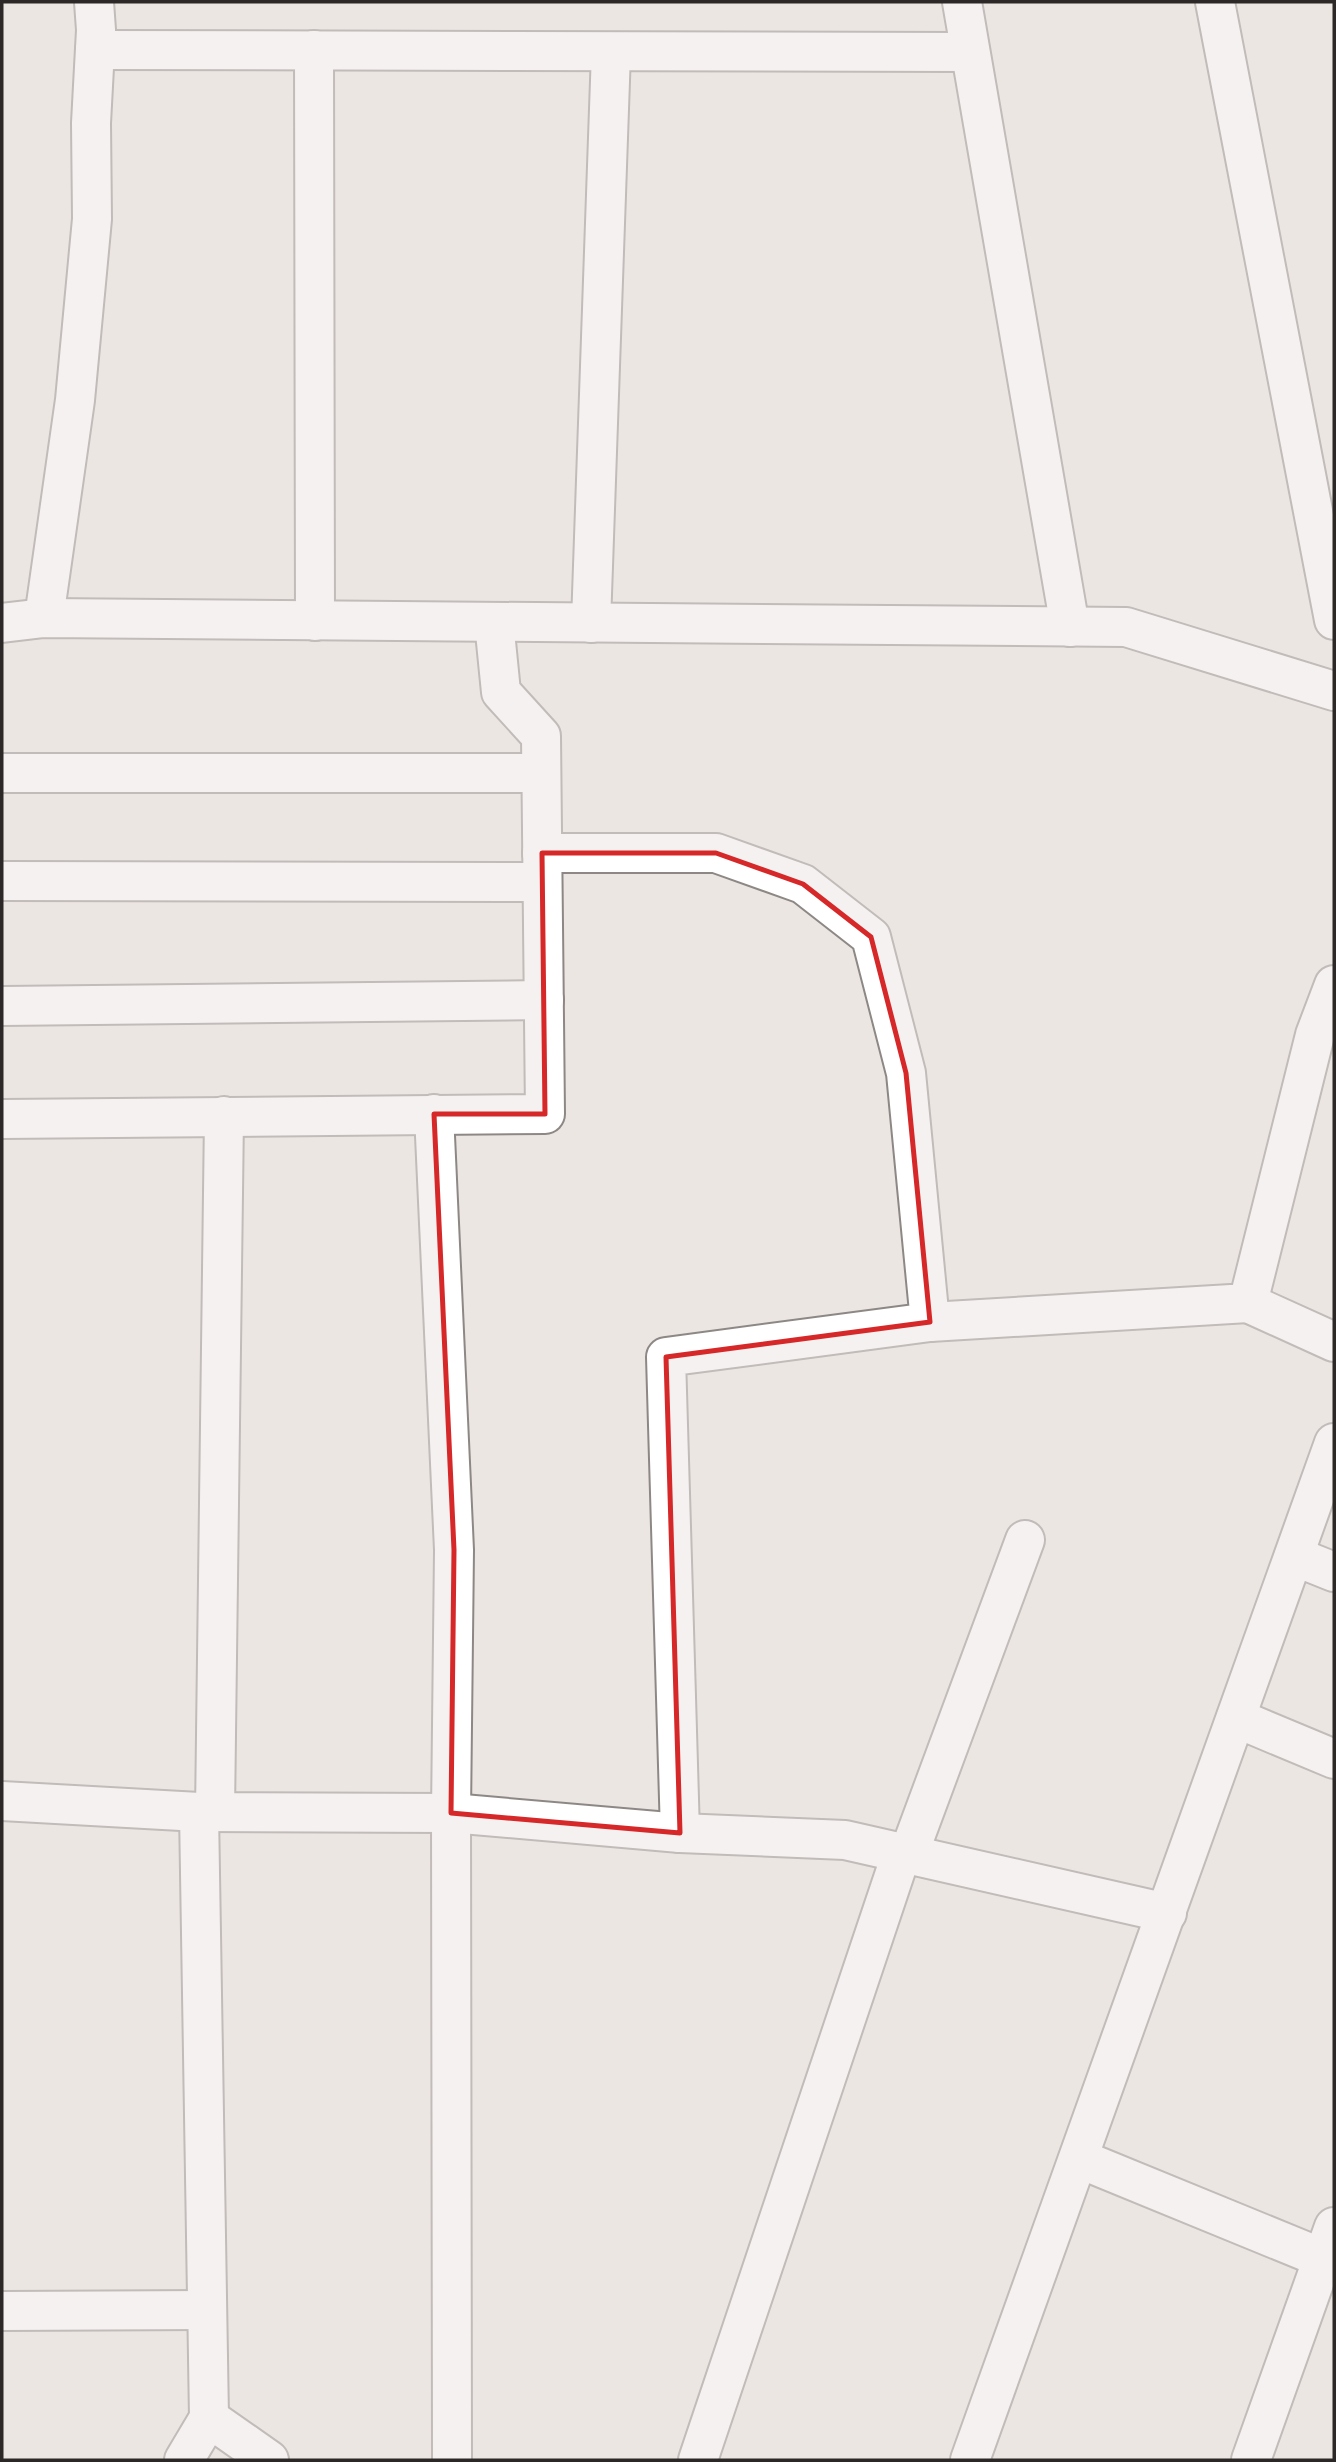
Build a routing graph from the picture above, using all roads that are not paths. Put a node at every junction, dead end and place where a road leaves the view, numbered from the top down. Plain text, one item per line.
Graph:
1 (94, 2) edge
2 (962, 2) edge
3 (1215, 2) edge
4 (95, 50) junction
5 (314, 50) junction
6 (611, 52) junction
7 (970, 52) junction
8 (44, 618) junction
9 (1334, 620) edge
10 (315, 621) junction
11 (494, 622) junction
12 (2, 623) edge
13 (591, 623) junction
14 (1070, 627) junction
15 (1334, 691) edge
16 (2, 773) edge
17 (541, 773) junction
18 (542, 868) junction
19 (2, 881) edge
20 (1334, 985) edge
21 (544, 1000) junction
22 (2, 1006) edge
23 (434, 1114) junction
24 (224, 1116) junction
25 (2, 1119) edge
26 (1248, 1303) junction
27 (930, 1322) junction
28 (1334, 1342) edge
29 (1334, 1443) edge
30 (1025, 1540) dead end
31 (1294, 1556) junction
32 (1334, 1572) edge
33 (1236, 1718) junction
34 (1334, 1759) edge
35 (2, 1801) edge
36 (207, 1812) junction
37 (451, 1813) junction
38 (680, 1833) junction
39 (902, 1852) junction
40 (1167, 1913) junction
41 (1080, 2159) junction
42 (1330, 2250) edge
43 (207, 2310) junction
44 (2, 2311) edge
45 (209, 2418) junction
46 (184, 2460) edge
47 (270, 2460) edge
48 (452, 2460) edge
49 (698, 2460) edge
50 (970, 2460) edge
51 (1251, 2460) edge

1 - 4 street
2 - 7 street
3 - 9 street
4 - 5 street
4 - 8 street
5 - 6 street
5 - 10 street
6 - 7 street
6 - 13 street
7 - 14 street
8 - 10 street
8 - 12 street
10 - 11 street
11 - 13 street
11 - 17 street
13 - 14 street
14 - 15 street
16 - 17 street
17 - 18 street
18 - 19 street
18 - 21 street
18 - 27 street
20 - 26 street
21 - 22 street
21 - 23 street
23 - 24 street
23 - 37 street
24 - 25 street
24 - 36 street
26 - 27 street
26 - 28 street
27 - 38 street
29 - 31 street
30 - 39 street
31 - 32 street
31 - 33 street
33 - 34 street
33 - 40 street
35 - 36 street
36 - 37 street
36 - 43 street
37 - 38 street
37 - 48 street
38 - 39 street
39 - 40 street
39 - 49 street
40 - 41 street
41 - 42 street
41 - 50 street
42 - 51 street
43 - 44 street
43 - 45 street
45 - 46 street
45 - 47 street

